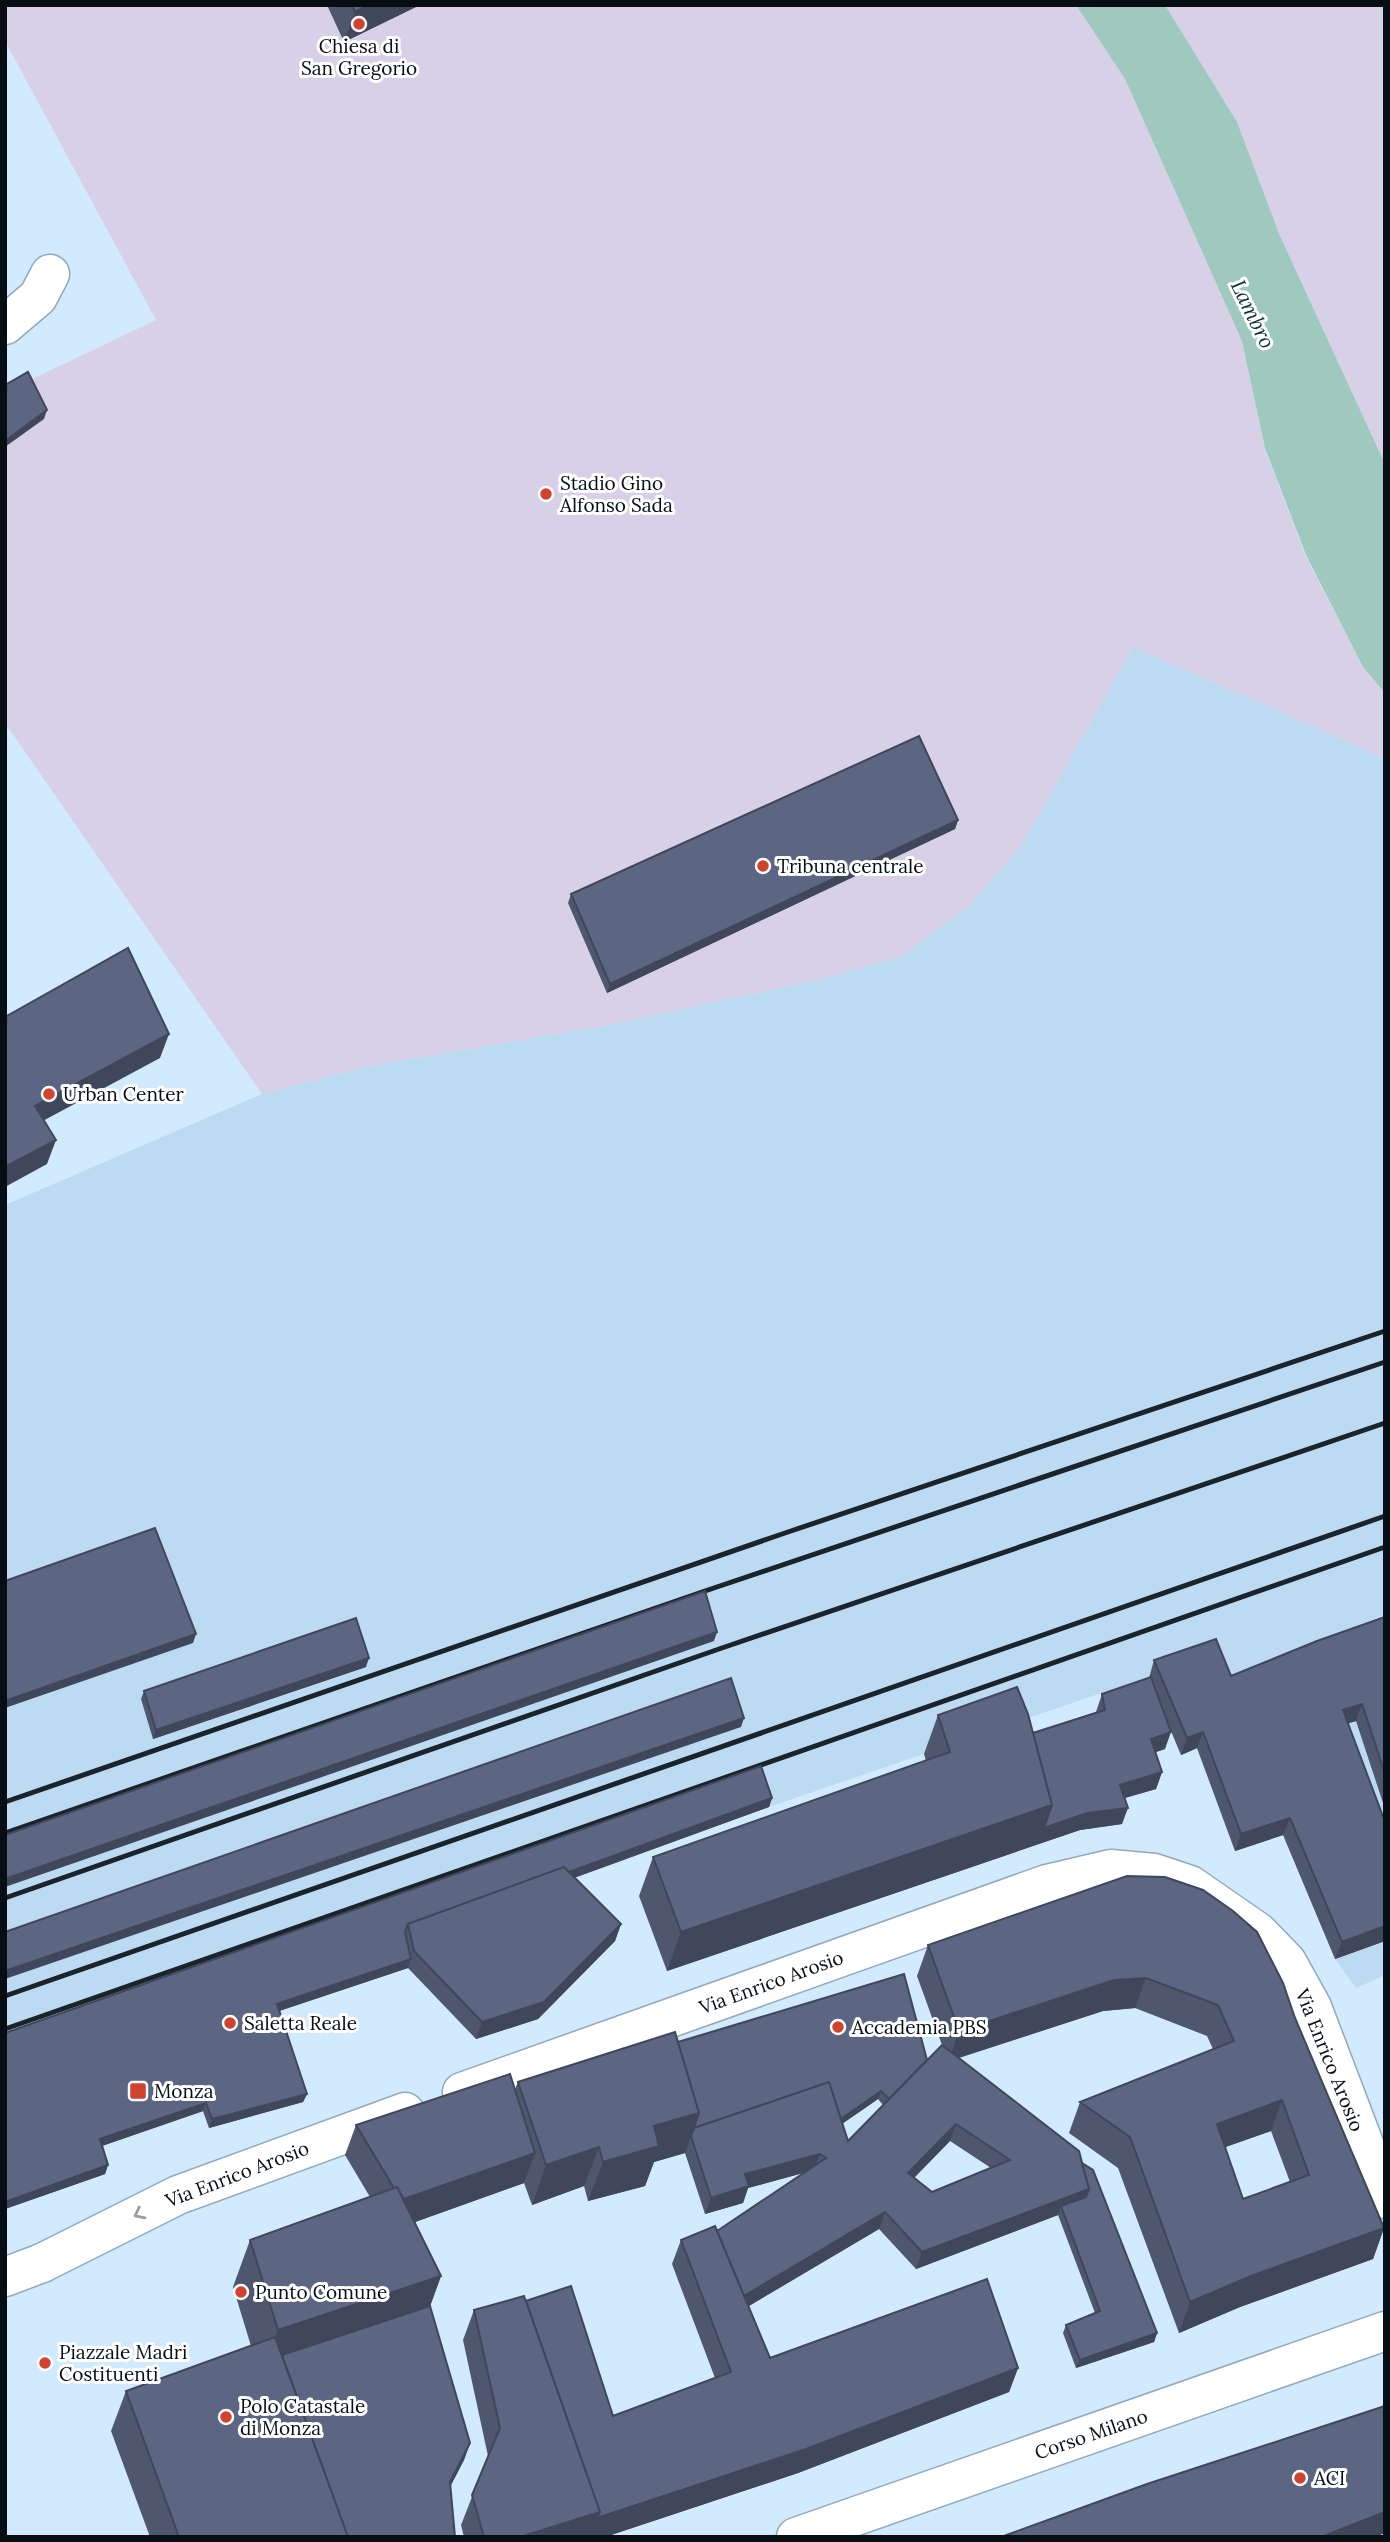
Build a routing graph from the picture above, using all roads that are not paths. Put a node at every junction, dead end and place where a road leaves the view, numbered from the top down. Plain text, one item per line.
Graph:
1 (50, 274) dead end
2 (5, 325) edge
3 (1385, 2199) edge
4 (5, 2277) edge
5 (1385, 2331) edge
6 (796, 2537) edge

1 - 2 street
3 -> 4 street, Via Enrico Arosio
5 - 6 street, Corso Milano

